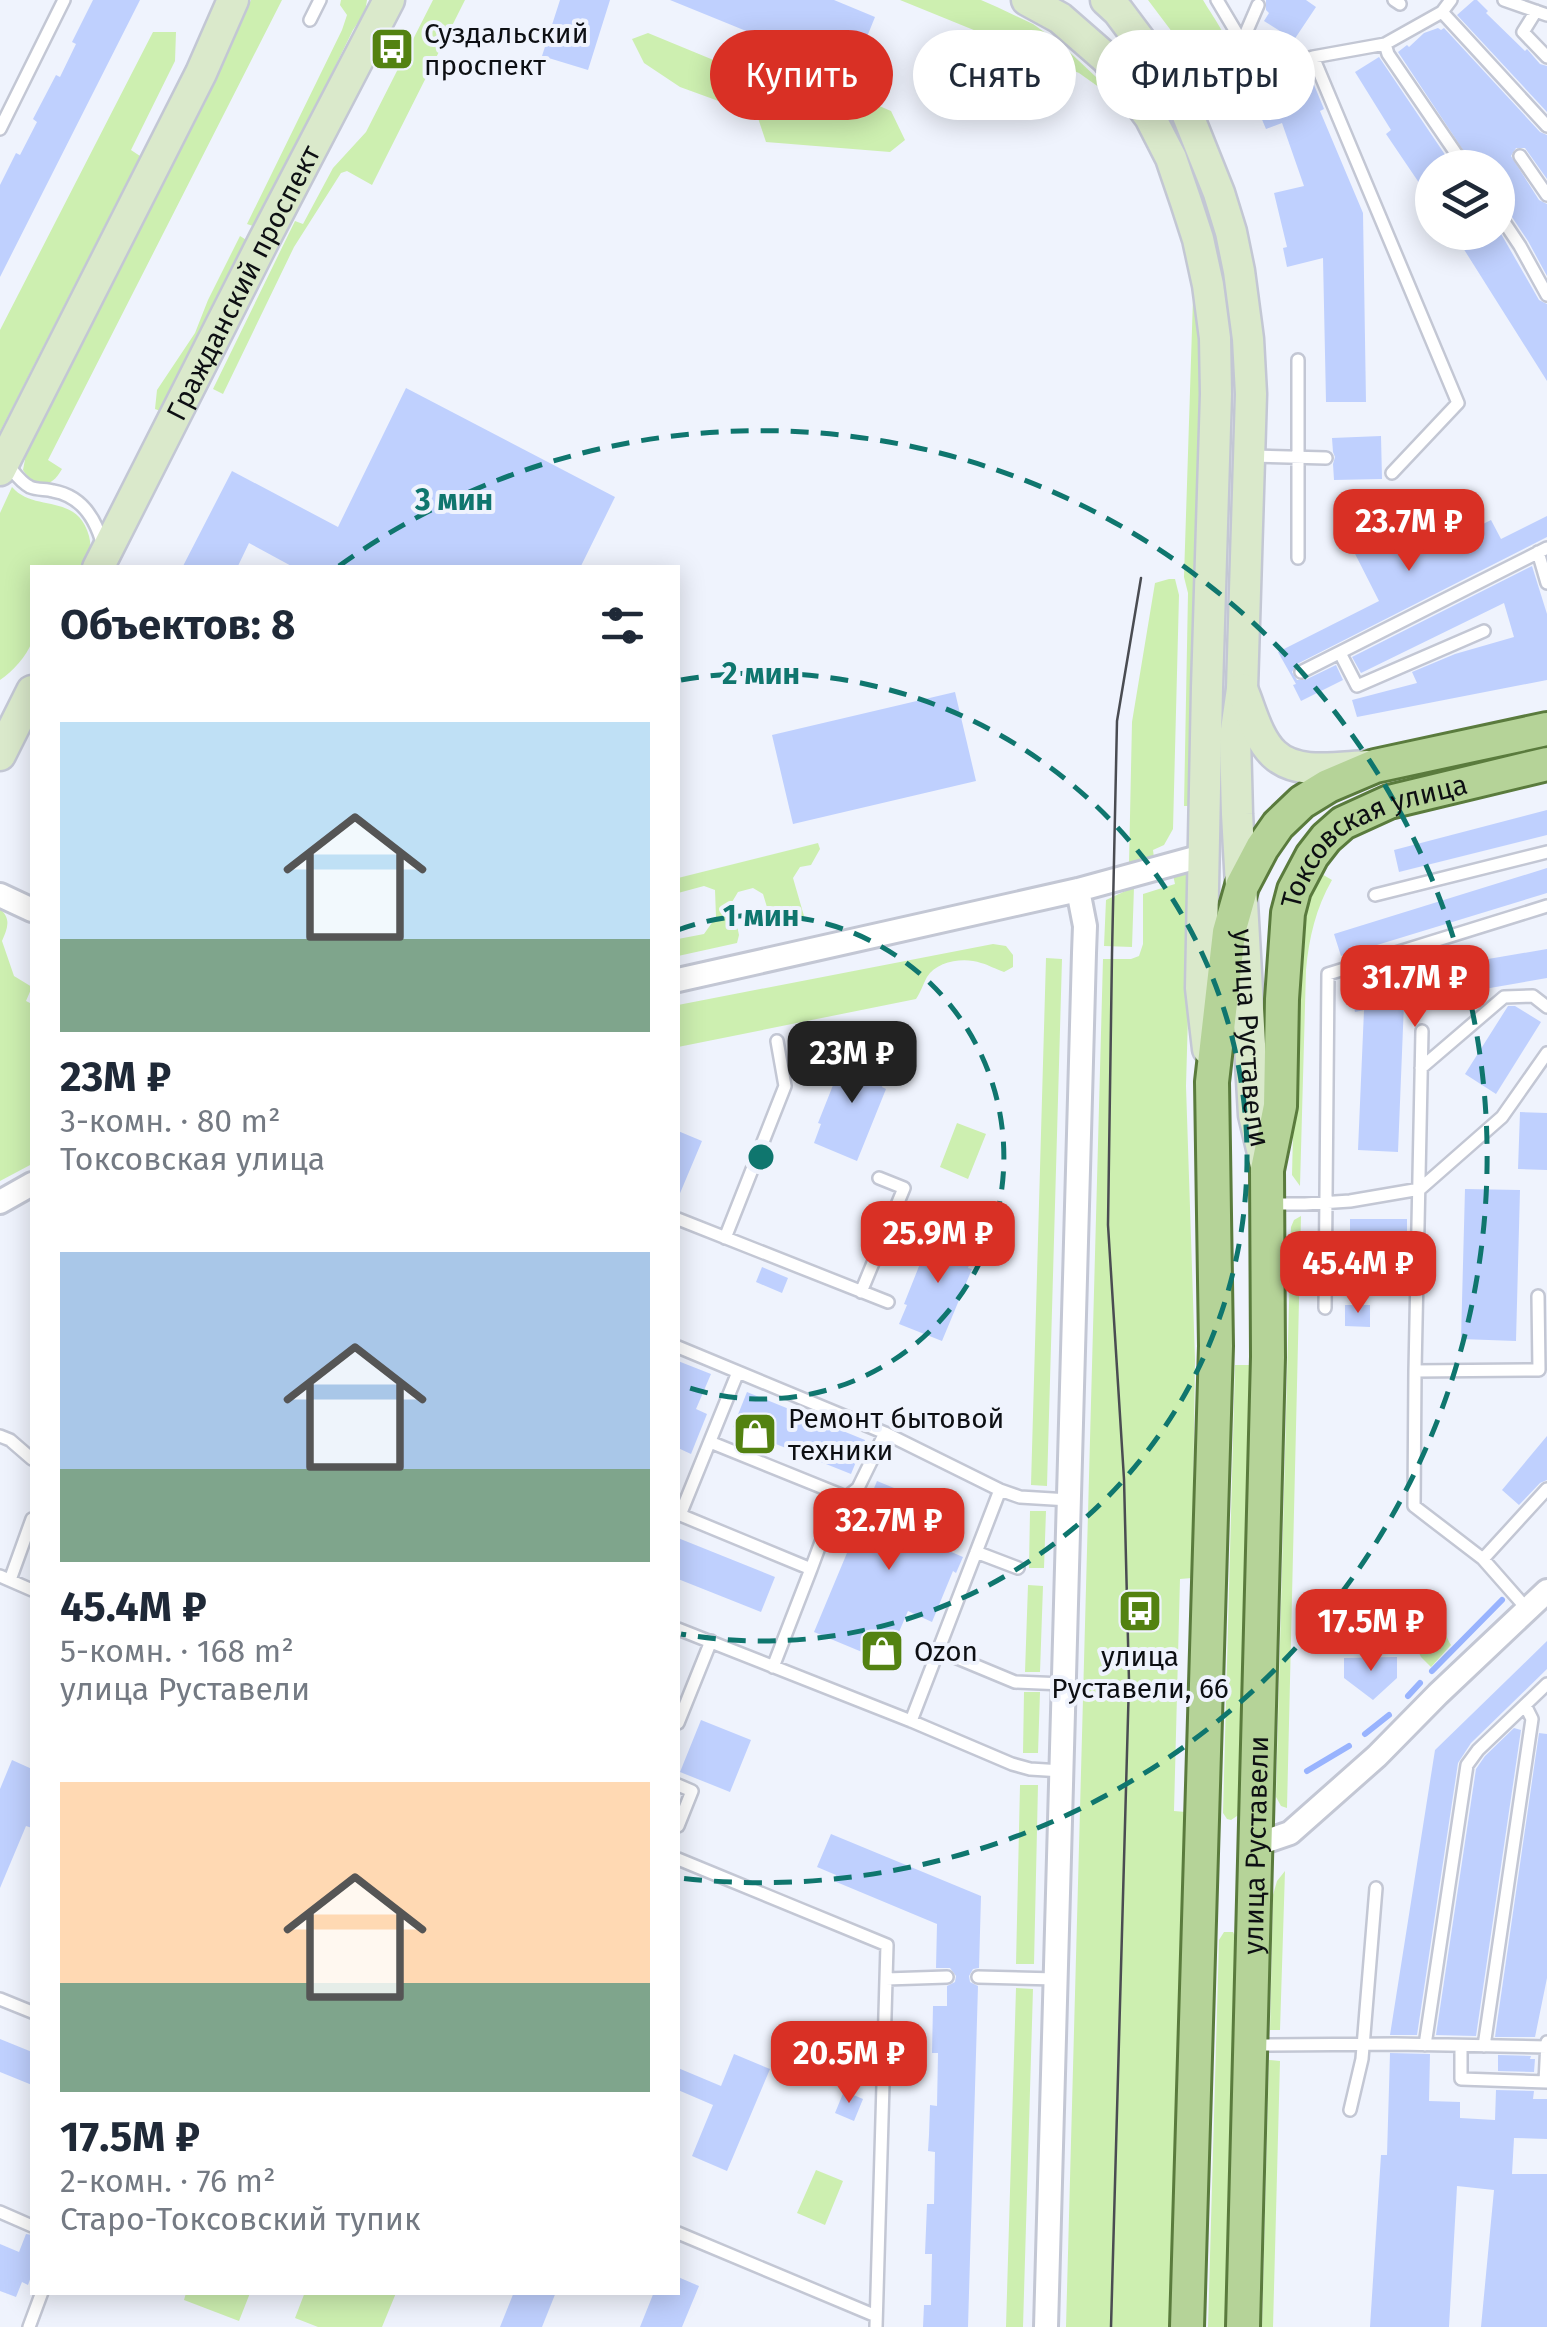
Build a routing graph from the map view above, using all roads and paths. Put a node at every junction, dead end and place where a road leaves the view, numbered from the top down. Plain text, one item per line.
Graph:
1 (64, 0) edge
2 (234, 0) edge
3 (320, 0) edge
4 (390, 0) edge
5 (1027, 0) edge
6 (1106, 0) edge
7 (1217, 0) edge
8 (1451, 0) edge
9 (1504, 0) edge
10 (1258, 5) dead end
11 (1442, 12) junction
12 (1541, 13) edge
13 (310, 20) dead end
14 (1132, 30) edge
15 (1235, 30) edge
16 (1247, 30) edge
17 (1385, 44) junction
18 (1315, 57) edge
19 (1547, 57) edge
20 (1315, 62) edge
21 (1190, 120) edge
22 (1547, 126) edge
23 (0, 129) edge
24 (1454, 150) edge
25 (1520, 156) dead end
26 (1547, 195) edge
27 (1515, 238) edge
28 (1547, 295) edge
29 (1298, 360) dead end
30 (1250, 456) junction
31 (1299, 458) junction
32 (1326, 458) dead end
33 (2, 465) edge
34 (1392, 473) dead end
35 (1542, 550) edge
36 (1298, 558) dead end
37 (102, 561) edge
38 (1547, 583) edge
39 (1484, 631) dead end
40 (1340, 653) junction
41 (1301, 672) dead end
42 (1242, 689) junction
43 (30, 694) edge
44 (1547, 730) edge
45 (4, 735) edge
46 (1547, 764) edge
47 (1375, 766) junction
48 (1547, 852) edge
49 (1202, 856) junction
50 (1242, 886) junction
51 (1078, 890) junction
52 (1375, 895) dead end
53 (0, 896) edge
54 (1547, 906) edge
55 (30, 909) edge
56 (680, 980) edge
57 (1547, 1007) edge
58 (1422, 1031) dead end
59 (777, 1041) dead end
60 (1547, 1052) edge
61 (1422, 1068) junction
62 (1212, 1082) junction
63 (1267, 1170) junction
64 (879, 1178) dead end
65 (30, 1185) edge
66 (1420, 1189) junction
67 (0, 1202) edge
68 (1328, 1202) junction
69 (1266, 1204) junction
70 (680, 1219) edge
71 (724, 1238) junction
72 (861, 1292) junction
73 (1538, 1296) dead end
74 (888, 1302) dead end
75 (1325, 1308) dead end
76 (680, 1348) edge
77 (1415, 1371) junction
78 (738, 1372) junction
79 (885, 1433) junction
80 (0, 1436) edge
81 (710, 1442) junction
82 (30, 1457) edge
83 (1547, 1489) edge
84 (1000, 1490) junction
85 (846, 1498) junction
86 (1069, 1500) junction
87 (680, 1512) edge
88 (680, 1514) edge
89 (30, 1523) edge
90 (976, 1552) junction
91 (1483, 1559) junction
92 (810, 1568) junction
93 (1018, 1568) dead end
94 (5, 1578) edge
95 (30, 1589) edge
96 (1547, 1591) edge
97 (1528, 1610) junction
98 (680, 1631) edge
99 (710, 1641) junction
100 (938, 1650) junction
101 (773, 1667) junction
102 (1064, 1684) junction
103 (1547, 1684) edge
104 (1525, 1706) junction
105 (680, 1718) edge
106 (910, 1721) junction
107 (1062, 1770) junction
108 (680, 1786) edge
109 (680, 1821) edge
110 (1201, 1844) junction
111 (1255, 1845) junction
112 (680, 1859) edge
113 (1376, 1888) dead end
114 (948, 1977) dead end
115 (978, 1977) dead end
116 (886, 1978) junction
117 (1056, 1978) junction
118 (0, 1999) edge
119 (30, 2011) edge
120 (1250, 2044) junction
121 (1363, 2044) junction
122 (1425, 2044) junction
123 (1461, 2046) junction
124 (1484, 2046) junction
125 (1547, 2046) edge
126 (1546, 2082) edge
127 (1350, 2110) dead end
128 (0, 2212) edge
129 (30, 2225) edge
130 (680, 2235) edge
131 (41, 2295) edge
132 (876, 2322) edge
133 (29, 2327) edge
134 (1046, 2327) edge
135 (1188, 2327) edge
136 (1243, 2327) edge

1 - 23 lane
2 - 33 main road
3 - 13 lane
4 - 37 main road, Гражданский проспект
5 - 49 main road, улица Руставели
6 - 14 main road, улица Руставели
7 - 15 lane
8 - 11 lane
9 - 12 lane
10 - 16 lane
11 - 17 lane
11 - 22 lane
12 - 19 lane
17 - 18 lane
17 - 24 lane
20 - 34 lane
21 - 30 main road, улица Руставели
25 - 26 lane
27 - 28 lane
29 - 31 lane
30 - 31 lane
30 - 42 main road, улица Руставели
31 - 32 lane
31 - 36 lane
33 - 37 lane
35 - 38 lane
35 - 40 lane
39 - 40 lane
40 - 41 lane
42 - 47 main road, Токсовская улица
42 - 50 main road, улица Руставели
43 - 45 main road
44 - 47 main road, Токсовская улица
46 - 63 main road, Токсовская улица
47 - 50 main road, Токсовская улица
48 - 52 lane
49 - 51 street
49 - 62 main road, улица Руставели
50 - 62 main road, улица Руставели
50 - 63 main road, улица Руставели
51 - 56 street
51 - 86 street
53 - 55 street
54 - 68 lane
57 - 61 lane
58 - 61 lane
59 - 71 lane
60 - 66 lane
61 - 66 lane
62 - 110 main road, улица Руставели
63 - 69 main road, улица Руставели
64 - 72 lane
65 - 67 street
66 - 68 lane
66 - 77 lane
68 - 69 lane
68 - 75 lane
69 - 111 main road, улица Руставели
70 - 71 lane
71 - 72 lane
72 - 74 lane
73 - 77 lane
76 - 78 lane
77 - 91 lane
78 - 79 lane
78 - 81 lane
79 - 84 lane
79 - 85 lane
80 - 82 lane
81 - 85 lane
81 - 87 lane
83 - 91 lane
84 - 86 lane
84 - 90 lane
85 - 92 lane
86 - 102 street
88 - 92 lane
89 - 94 lane
90 - 93 lane
90 - 100 lane
91 - 97 lane
92 - 101 lane
94 - 95 lane
96 - 97 street
97 - 111 street
98 - 99 lane
99 - 101 lane
99 - 105 lane
100 - 102 lane
100 - 106 lane
101 - 106 lane
102 - 107 street
103 - 104 lane
104 - 122 lane
104 - 124 lane
106 - 107 lane
107 - 117 street
108 - 109 lane
110 - 111 main road
110 - 135 main road, улица Руставели
111 - 120 main road, улица Руставели
112 - 116 lane
113 - 121 lane
114 - 116 lane
115 - 117 lane
116 - 132 lane
117 - 134 street
118 - 119 lane
120 - 121 lane
120 - 136 main road, улица Руставели
121 - 122 lane
121 - 127 lane
122 - 123 lane
123 - 124 lane
123 - 126 lane
124 - 125 lane
125 - 126 lane
128 - 129 lane
130 - 132 lane
131 - 133 lane

